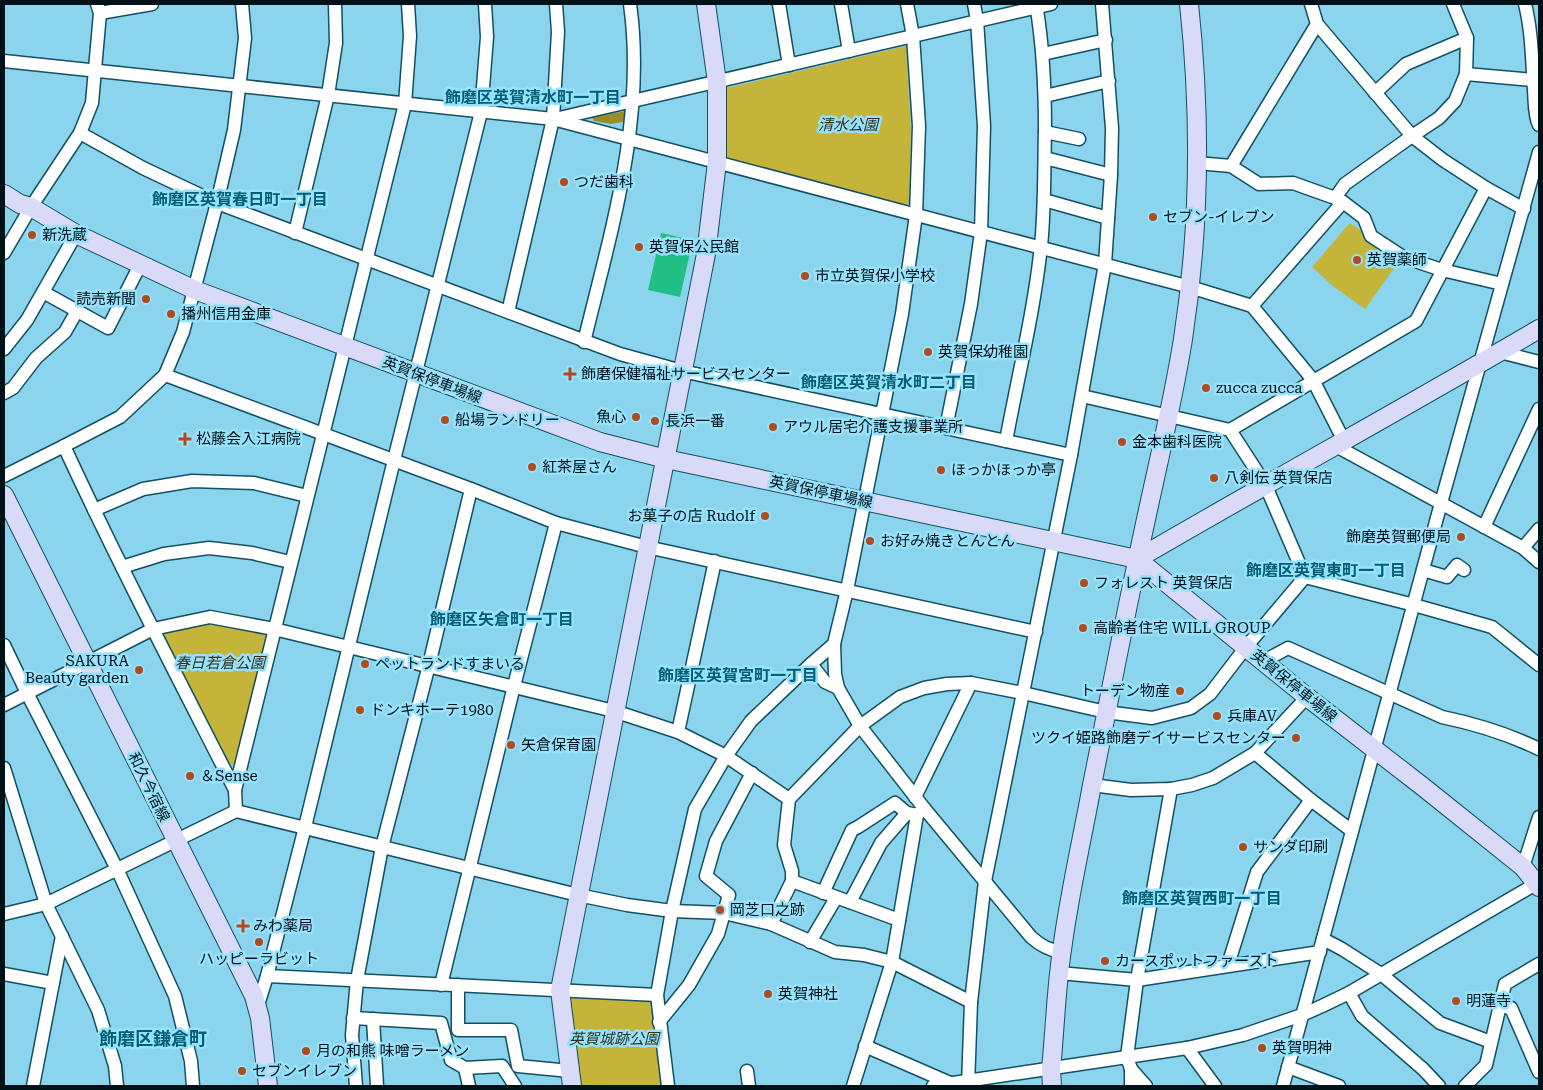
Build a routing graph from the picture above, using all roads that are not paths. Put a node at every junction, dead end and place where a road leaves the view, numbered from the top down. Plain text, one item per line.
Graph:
1 (152, 4) edge
2 (242, 4) edge
3 (335, 4) edge
4 (408, 4) edge
5 (484, 4) edge
6 (556, 4) edge
7 (630, 4) edge
8 (706, 4) edge
9 (779, 4) edge
10 (841, 4) edge
11 (907, 4) edge
12 (974, 4) edge
13 (1051, 4) edge
14 (1102, 4) edge
15 (1189, 4) edge
16 (1311, 4) edge
17 (1453, 4) edge
18 (1525, 4) edge
19 (1036, 6) edge
20 (99, 8) edge
21 (977, 20) junction
22 (1535, 23) edge
23 (1317, 24) junction
24 (913, 36) junction
25 (1467, 38) junction
26 (1106, 40) junction
27 (849, 51) junction
28 (1042, 54) junction
29 (4, 61) edge
30 (789, 65) junction
31 (96, 70) junction
32 (1466, 74) junction
33 (1535, 76) edge
34 (1109, 81) junction
35 (717, 82) junction
36 (240, 86) junction
37 (1375, 93) junction
38 (328, 95) junction
39 (1045, 96) junction
40 (634, 101) junction
41 (405, 104) junction
42 (482, 112) junction
43 (553, 119) junction
44 (1539, 125) edge
45 (1044, 132) junction
46 (80, 133) junction
47 (1412, 136) junction
48 (630, 138) junction
49 (1079, 139) dead end
50 (1539, 154) edge
51 (1045, 158) junction
52 (717, 162) junction
53 (1197, 163) junction
54 (1231, 166) junction
55 (1111, 175) junction
56 (4, 183) edge
57 (1486, 188) junction
58 (4, 194) edge
59 (1044, 200) junction
60 (1339, 200) junction
61 (217, 203) junction
62 (31, 207) junction
63 (1524, 209) junction
64 (916, 215) junction
65 (1108, 218) junction
66 (981, 232) junction
67 (295, 233) junction
68 (76, 234) junction
69 (1040, 248) junction
70 (4, 253) edge
71 (367, 260) junction
72 (1105, 264) junction
73 (140, 265) junction
74 (1442, 270) junction
75 (1502, 284) junction
76 (437, 287) junction
77 (1190, 287) junction
78 (195, 290) junction
79 (43, 292) junction
80 (1252, 306) junction
81 (77, 312) junction
82 (508, 312) junction
83 (1539, 329) edge
84 (584, 342) junction
85 (345, 347) junction
86 (4, 349) edge
87 (1500, 352) junction
88 (1481, 362) junction
89 (1539, 362) edge
90 (682, 371) junction
91 (416, 374) junction
92 (166, 375) junction
93 (1312, 380) junction
94 (7, 388) edge
95 (1082, 396) junction
96 (1539, 409) edge
97 (883, 414) junction
98 (1168, 415) junction
99 (946, 428) junction
100 (1230, 430) junction
101 (323, 434) junction
102 (1006, 441) junction
103 (1340, 444) junction
104 (64, 446) junction
105 (1071, 455) junction
106 (666, 459) junction
107 (394, 460) junction
108 (4, 476) edge
109 (1265, 484) junction
110 (471, 489) junction
111 (4, 495) edge
112 (307, 496) junction
113 (865, 502) junction
114 (1441, 502) junction
115 (94, 510) junction
116 (556, 523) junction
117 (1484, 526) junction
118 (1539, 529) edge
119 (1053, 541) junction
120 (647, 547) junction
121 (1523, 548) junction
122 (1137, 559) junction
123 (715, 561) junction
124 (290, 562) junction
125 (1539, 562) edge
126 (122, 567) junction
127 (1423, 570) junction
128 (1464, 570) dead end
129 (1305, 577) junction
130 (846, 590) junction
131 (1414, 605) junction
132 (153, 629) junction
133 (274, 629) junction
134 (1036, 632) junction
135 (834, 644) junction
136 (4, 645) edge
137 (348, 647) junction
138 (1246, 647) junction
139 (1264, 661) junction
140 (87, 662) junction
141 (811, 664) junction
142 (429, 665) junction
143 (1539, 665) edge
144 (971, 683) junction
145 (514, 686) junction
146 (838, 688) junction
147 (26, 693) junction
148 (1023, 693) junction
149 (1390, 694) junction
150 (1307, 697) junction
151 (4, 705) edge
152 (614, 711) junction
153 (1106, 712) junction
154 (860, 726) junction
155 (678, 732) junction
156 (1375, 750) junction
157 (1539, 750) edge
158 (1255, 753) junction
159 (726, 756) junction
160 (4, 768) edge
161 (752, 774) junction
162 (1092, 785) junction
163 (1170, 789) junction
164 (235, 790) junction
165 (916, 797) junction
166 (789, 799) junction
167 (1311, 800) junction
168 (236, 811) junction
169 (916, 812) junction
170 (1539, 817) edge
171 (305, 828) junction
172 (1352, 831) junction
173 (175, 840) junction
174 (382, 847) junction
175 (1523, 867) junction
176 (469, 869) junction
177 (118, 870) junction
178 (792, 881) junction
179 (985, 881) junction
180 (1539, 884) edge
181 (823, 893) junction
182 (578, 895) junction
183 (836, 898) junction
184 (850, 902) junction
185 (46, 904) junction
186 (672, 911) junction
187 (724, 913) junction
188 (4, 914) edge
189 (899, 920) junction
190 (772, 924) junction
191 (62, 936) junction
192 (1323, 939) junction
193 (810, 942) junction
194 (1061, 952) junction
195 (1320, 952) junction
196 (892, 962) junction
197 (1539, 964) edge
198 (1228, 965) junction
199 (4, 974) edge
200 (1060, 974) junction
201 (1381, 974) junction
202 (267, 976) junction
203 (357, 980) junction
204 (1137, 980) junction
205 (53, 983) junction
206 (441, 985) junction
207 (458, 985) junction
208 (560, 990) junction
209 (1349, 993) junction
210 (657, 995) junction
211 (972, 1002) junction
212 (258, 1005) junction
213 (1500, 1006) junction
214 (1302, 1015) junction
215 (353, 1018) junction
216 (374, 1019) junction
217 (659, 1022) junction
218 (1491, 1042) junction
219 (865, 1046) junction
220 (1187, 1048) junction
221 (1129, 1063) junction
222 (465, 1068) junction
223 (1288, 1068) junction
224 (747, 1071) dead end
225 (1539, 1072) edge
226 (1052, 1078) edge
227 (571, 1079) edge
228 (951, 1083) junction
229 (968, 1084) edge
230 (33, 1086) edge
231 (117, 1086) edge
232 (193, 1086) edge
233 (268, 1086) edge
234 (356, 1086) edge
235 (377, 1086) edge
236 (469, 1086) edge
237 (516, 1086) edge
238 (668, 1086) edge
239 (749, 1086) edge
240 (853, 1086) edge
241 (933, 1086) edge
242 (1131, 1086) edge
243 (1146, 1086) edge
244 (1215, 1086) edge
245 (1283, 1086) edge
246 (1339, 1086) edge
247 (1439, 1086) edge
248 (1465, 1086) edge

1 - 20 street
2 - 36 street
3 - 38 street
4 - 41 street
5 - 42 street
6 - 43 street
7 - 40 street
8 - 35 street
9 - 30 street
10 - 27 street
11 - 24 street
12 - 21 street
13 - 19 street
14 - 26 street
15 - 53 street
16 - 23 street
17 - 25 street
18 - 22 street
19 - 21 street
19 - 28 street
20 - 31 street
21 - 24 street
21 - 66 street
22 - 33 street
23 - 37 street
23 - 54 street
24 - 27 street
24 - 64 street
25 - 32 street
25 - 37 street
26 - 28 street
26 - 34 street
27 - 30 street
28 - 39 street
29 - 31 street
30 - 35 street
31 - 36 street
31 - 46 street
32 - 33 street
32 - 47 street
33 - 44 street
34 - 39 street
34 - 55 street
35 - 40 street
35 - 52 street
36 - 38 street
36 - 61 street
37 - 47 street
38 - 41 street
38 - 67 street
39 - 45 street
40 - 43 street
40 - 48 street
41 - 42 street
41 - 71 street
42 - 43 street
42 - 76 street
43 - 48 street
43 - 82 street
45 - 49 street
45 - 51 street
46 - 61 street
46 - 62 street
47 - 57 street
47 - 60 street
48 - 52 street
48 - 84 street
50 - 63 street
51 - 55 street
51 - 59 street
52 - 64 street
52 - 90 street
53 - 54 street
53 - 77 street
54 - 60 street
55 - 65 street
56 - 62 street, 英賀保停車場線
57 - 63 street
57 - 74 street
58 - 62 street, 英賀保停車場線
59 - 65 street
59 - 69 street
60 - 74 street
60 - 80 street
61 - 67 street
61 - 78 street
62 - 68 street, 英賀保停車場線
62 - 70 street
63 - 75 street
64 - 66 street
64 - 97 street
65 - 72 street
66 - 69 street
66 - 99 street
67 - 71 street
68 - 73 street, 英賀保停車場線
68 - 79 street
69 - 72 street
69 - 102 street
71 - 76 street
71 - 85 street
72 - 77 street
72 - 95 street
73 - 78 street, 英賀保停車場線
73 - 81 street
74 - 75 street
74 - 93 street
75 - 88 street
76 - 82 street
76 - 91 street
77 - 80 street
77 - 98 street
78 - 85 street, 英賀保停車場線
78 - 92 street
79 - 81 street
79 - 86 street
80 - 93 street
81 - 94 street
82 - 84 street
83 - 87 street
84 - 90 street
85 - 91 street, 英賀保停車場線
85 - 101 street
87 - 88 street
87 - 89 street
88 - 103 street
88 - 114 street
90 - 97 street
90 - 106 street
91 - 106 street, 英賀保停車場線
91 - 107 street
92 - 101 street
92 - 104 street
93 - 100 street
93 - 103 street
95 - 98 street
95 - 105 street
96 - 117 street
97 - 99 street
97 - 113 street
98 - 100 street
98 - 122 street
99 - 102 street
100 - 109 street
101 - 107 street
101 - 112 street
102 - 105 street
103 - 109 street
103 - 114 street
104 - 108 street
104 - 115 street
105 - 119 street
106 - 113 street, 英賀保停車場線
106 - 120 street
107 - 110 street
107 - 137 street
109 - 122 street
109 - 129 street
110 - 116 street
110 - 142 street
111 - 140 street, 和久今宿線
112 - 115 street
112 - 124 street
113 - 119 street, 英賀保停車場線
113 - 130 street
114 - 117 street
114 - 127 street
115 - 126 street
116 - 120 street
116 - 145 street
117 - 121 street
118 - 121 street
119 - 122 street, 英賀保停車場線
119 - 134 street
120 - 123 street
120 - 152 street
121 - 125 street
122 - 138 street, 英賀保停車場線
122 - 153 street
123 - 130 street
123 - 155 street
124 - 126 street
124 - 133 street
126 - 132 street
127 - 128 street
127 - 131 street
129 - 131 street
129 - 138 street
130 - 134 street
130 - 135 street
131 - 143 street
131 - 149 street
132 - 133 street
132 - 140 street
132 - 164 street
133 - 137 street
133 - 164 street
134 - 148 street
135 - 141 street
135 - 146 street
136 - 147 street
137 - 142 street
137 - 171 street
138 - 139 street, 英賀保停車場線
138 - 153 street
139 - 149 street
139 - 150 street, 英賀保停車場線
140 - 147 street
140 - 173 street, 和久今宿線
141 - 146 street
141 - 159 street
142 - 145 street
142 - 174 street
144 - 148 street
144 - 154 street
144 - 165 street
145 - 152 street
145 - 176 street
146 - 154 street
147 - 151 street
147 - 177 street
148 - 153 street
148 - 179 street
149 - 156 street
149 - 157 street
150 - 156 street, 英賀保停車場線
150 - 158 street
152 - 155 street
152 - 182 street
153 - 162 street
154 - 165 street
154 - 166 street
155 - 159 street
156 - 172 street
156 - 175 street, 英賀保停車場線
158 - 163 street
158 - 167 street
159 - 161 street
159 - 186 street
160 - 185 street
161 - 166 street
161 - 187 street
162 - 163 street
162 - 194 street
163 - 204 street
164 - 168 street
165 - 169 street
166 - 178 street
167 - 172 street
167 - 198 street
168 - 171 street
168 - 173 street
169 - 179 street
169 - 181 street
169 - 184 street
169 - 189 street
170 - 175 street
171 - 174 street
171 - 202 street
172 - 192 street
173 - 177 street
173 - 212 street, 和久今宿線
174 - 176 street
174 - 203 street
175 - 180 street, 英賀保停車場線
176 - 182 street
176 - 206 street
177 - 185 street
177 - 232 street
178 - 181 street
178 - 190 street
179 - 194 street
179 - 211 street
180 - 201 street
181 - 183 street
182 - 186 street
182 - 208 street
183 - 184 street
183 - 193 street
184 - 189 street
185 - 188 street
185 - 191 street
186 - 187 street
186 - 210 street
187 - 190 street
187 - 217 street
189 - 196 street
190 - 193 street
191 - 205 street
191 - 231 street
192 - 195 street
192 - 201 street
193 - 196 street
194 - 200 street
195 - 198 street
195 - 214 street
196 - 211 street
196 - 219 street
197 - 213 street
198 - 204 street
199 - 205 street
200 - 204 street
200 - 226 street
201 - 209 street
201 - 218 street
202 - 203 street
202 - 212 street
203 - 206 street
203 - 215 street
204 - 221 street
205 - 230 street
206 - 207 street
207 - 208 street
207 - 227 street
208 - 210 street
208 - 227 street
209 - 214 street
209 - 247 street
210 - 217 street
211 - 229 street
212 - 233 street, 和久今宿線
213 - 218 street
213 - 225 street
214 - 220 street
214 - 223 street
215 - 216 street
215 - 234 street
216 - 222 street
216 - 235 street
217 - 238 street
218 - 248 street
219 - 228 street
219 - 240 street
220 - 221 street
220 - 244 street
221 - 226 street
221 - 242 street
221 - 243 street
222 - 236 street
222 - 237 street
223 - 245 street
223 - 246 street
224 - 239 street
226 - 229 street
228 - 229 street
228 - 241 street

